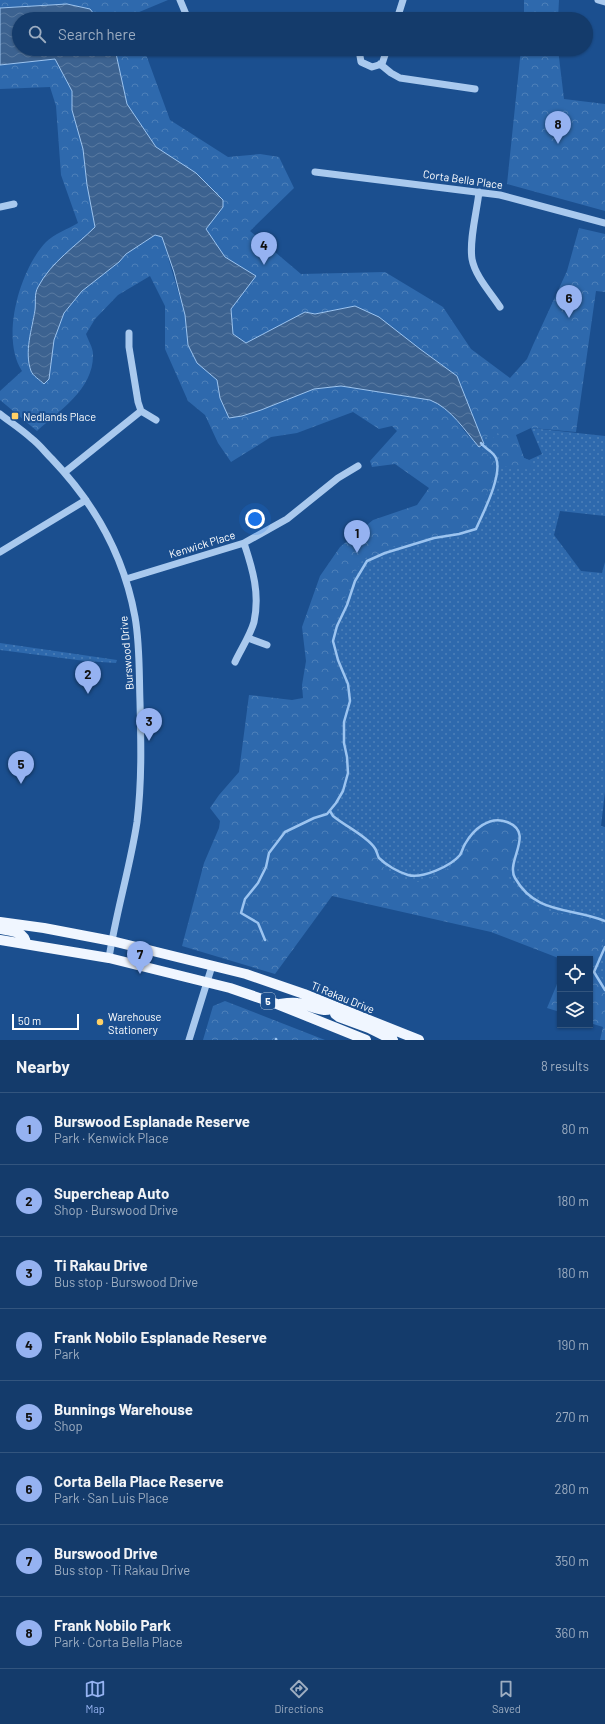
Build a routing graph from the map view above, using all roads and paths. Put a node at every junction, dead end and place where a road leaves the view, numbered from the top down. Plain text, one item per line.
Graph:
1 (180, 0) edge
2 (403, 0) edge
3 (598, 0) edge
4 (605, 2) edge
5 (185, 12) edge
6 (399, 12) edge
7 (361, 56) edge
8 (385, 56) edge
9 (380, 64) junction
10 (475, 89) dead end
11 (315, 172) dead end
12 (480, 192) junction
13 (14, 204) dead end
14 (0, 207) edge
15 (605, 223) edge
16 (500, 307) dead end
17 (129, 333) dead end
18 (141, 411) junction
19 (0, 414) edge
20 (156, 420) dead end
21 (358, 466) dead end
22 (65, 472) junction
23 (86, 500) junction
24 (244, 543) junction
25 (0, 552) edge
26 (126, 579) junction
27 (248, 638) junction
28 (267, 645) dead end
29 (235, 662) dead end
30 (0, 922) edge
31 (0, 929) edge
32 (0, 940) edge
33 (112, 941) junction
34 (26, 944) junction
35 (109, 958) junction
36 (212, 966) junction
37 (207, 983) junction
38 (277, 1004) junction
39 (334, 1007) junction
40 (189, 1040) edge
41 (366, 1040) edge
42 (393, 1040) edge
43 (419, 1040) edge

1 - 5 street
2 - 6 street
3 - 4 street
7 - 9 street
8 - 9 street
9 - 10 street
11 - 12 street, Corta Bella Place
12 - 15 street, Corta Bella Place
12 - 16 street
13 - 14 street
17 - 18 street
18 - 20 street
18 - 22 street
19 - 22 street, Burswood Drive
21 - 24 street, Kenwick Place
22 - 23 street, Burswood Drive
23 - 25 street
23 - 26 street, Burswood Drive
24 - 26 street, Kenwick Place
24 - 27 street
26 - 33 street, Burswood Drive
27 - 28 street
27 - 29 street
30 - 33 main road, Ti Rakau Drive / 5
31 - 34 main road
32 - 34 main road, 5
33 - 35 street, Burswood Drive
33 - 36 main road, Ti Rakau Drive / 5
34 - 35 main road, 5
35 - 37 main road, 5
36 - 37 street
36 - 39 main road, Ti Rakau Drive / 5
37 - 38 main road, 5
37 - 40 street
38 - 39 main road
38 - 41 main road, 5
39 - 42 main road
39 - 43 main road, Ti Rakau Drive / 5

